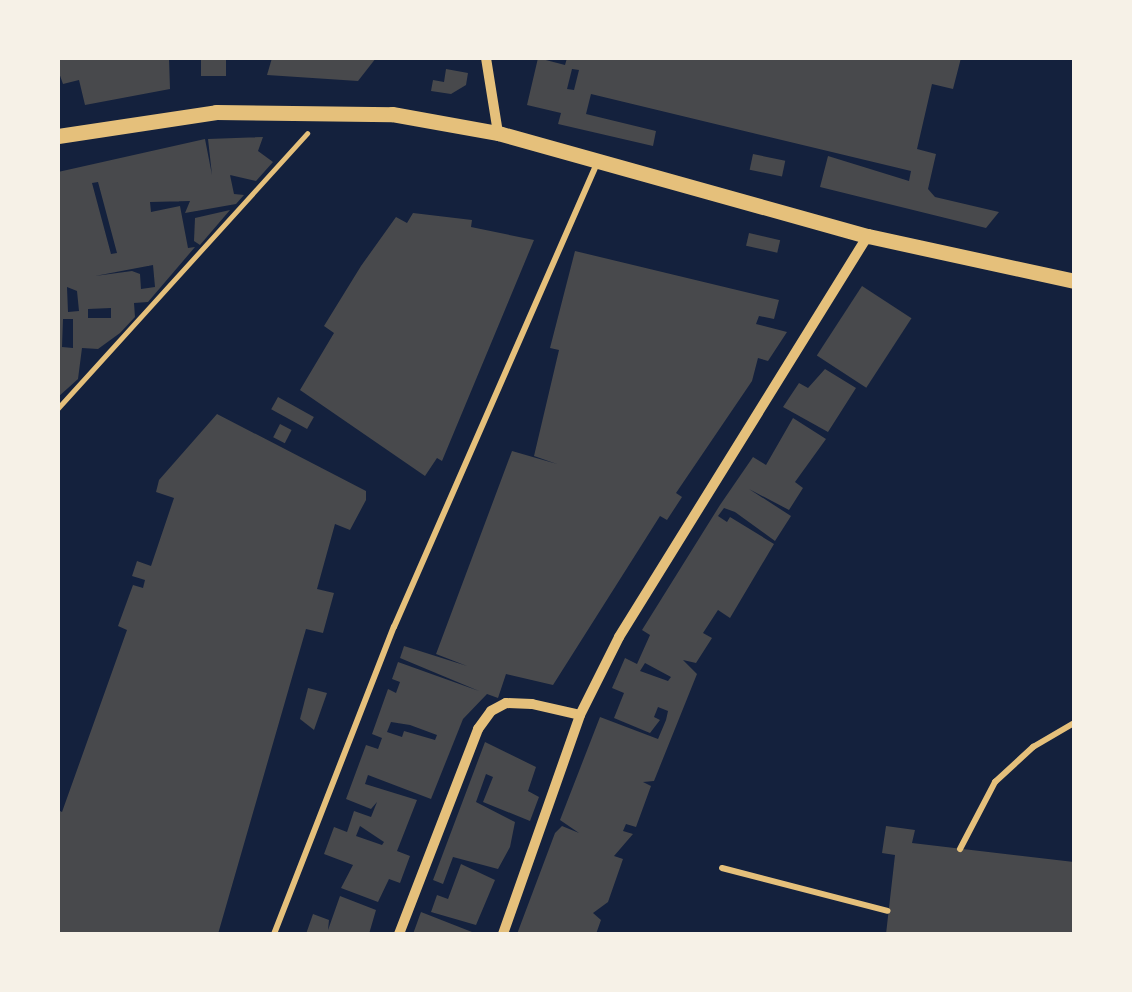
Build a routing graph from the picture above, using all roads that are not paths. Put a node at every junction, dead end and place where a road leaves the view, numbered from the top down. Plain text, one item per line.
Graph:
1 (486, 58) edge
2 (498, 132) junction
3 (58, 136) edge
4 (599, 160) junction
5 (868, 236) junction
6 (1074, 281) edge
7 (580, 716) junction
8 (1074, 723) edge
9 (960, 849) dead end
10 (722, 868) dead end
11 (888, 912) dead end
12 (274, 934) edge
13 (399, 934) edge
14 (502, 934) edge

1 - 2 street
2 - 3 main road
2 - 4 main road
4 - 5 main road
4 - 12 lane
5 - 6 main road
5 - 7 street
7 - 13 street
7 - 14 street
8 - 9 lane
10 - 11 lane

